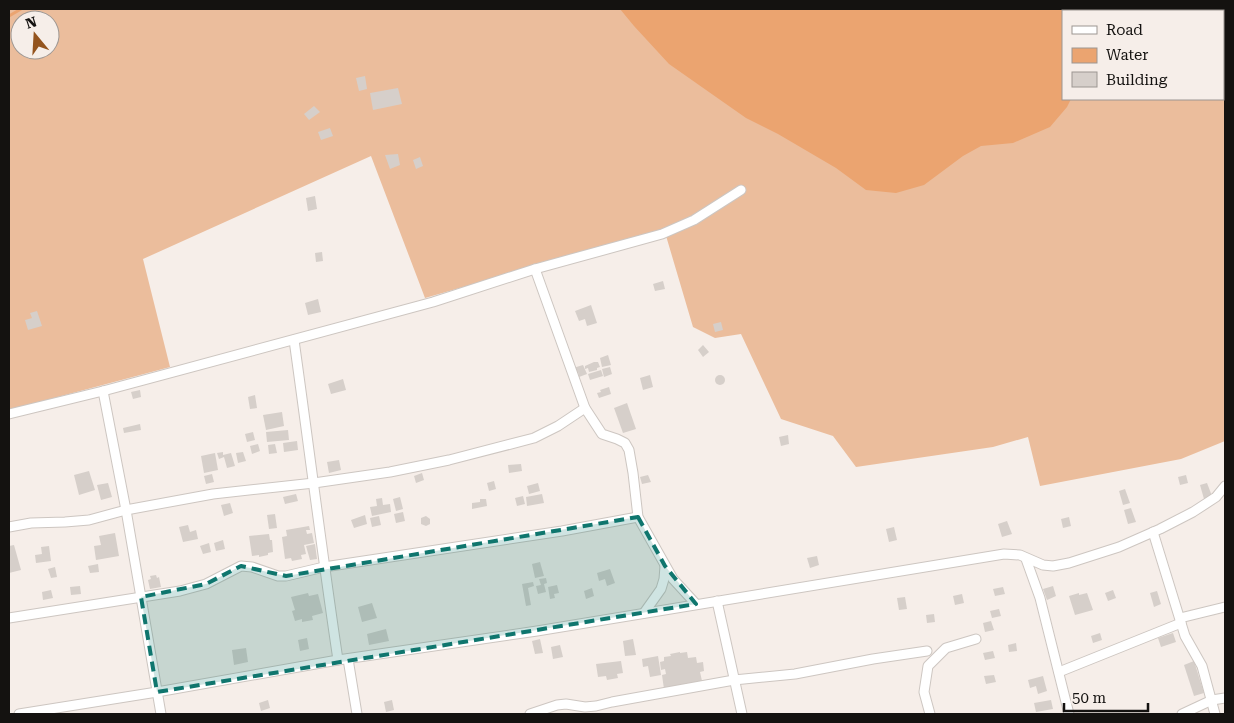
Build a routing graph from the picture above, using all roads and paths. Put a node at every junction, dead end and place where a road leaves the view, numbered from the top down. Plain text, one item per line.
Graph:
1 (741, 190) dead end
2 (535, 269) junction
3 (294, 340) junction
4 (103, 391) junction
5 (585, 408) junction
6 (9, 414) edge
7 (314, 483) junction
8 (1225, 486) edge
9 (126, 510) junction
10 (638, 517) junction
11 (9, 527) edge
12 (1153, 532) junction
13 (1026, 559) junction
14 (665, 566) junction
15 (324, 567) junction
16 (141, 597) junction
17 (717, 601) junction
18 (696, 604) junction
19 (1225, 607) edge
20 (644, 613) junction
21 (9, 618) edge
22 (1180, 621) junction
23 (976, 639) dead end
24 (927, 651) dead end
25 (348, 659) junction
26 (338, 660) junction
27 (1059, 672) junction
28 (734, 680) junction
29 (157, 692) junction
30 (1225, 698) edge
31 (1212, 700) junction
32 (18, 714) edge
33 (161, 714) edge
34 (357, 714) edge
35 (530, 714) edge
36 (742, 714) edge
37 (930, 714) edge
38 (1070, 714) edge
39 (1182, 714) edge
40 (1215, 714) edge

1 - 2 street
2 - 3 street
2 - 5 street
3 - 4 street
3 - 7 street
4 - 6 street
4 - 9 street
5 - 7 street
5 - 10 street
7 - 9 street
7 - 15 street
8 - 12 street
9 - 11 street
9 - 16 street
10 - 14 street
10 - 15 street
12 - 13 street
12 - 22 street
13 - 17 street
13 - 27 street
14 - 18 street
14 - 20 street
15 - 16 street
15 - 26 street
16 - 21 street
16 - 29 street
17 - 18 street
17 - 28 street
18 - 20 street
19 - 22 street
20 - 25 street
22 - 27 street
22 - 31 street
23 - 37 street
24 - 28 street
25 - 26 street
25 - 34 street
26 - 29 street
27 - 38 street
28 - 35 street
28 - 36 street
29 - 32 street
29 - 33 street
30 - 31 street
31 - 39 street
31 - 40 street

